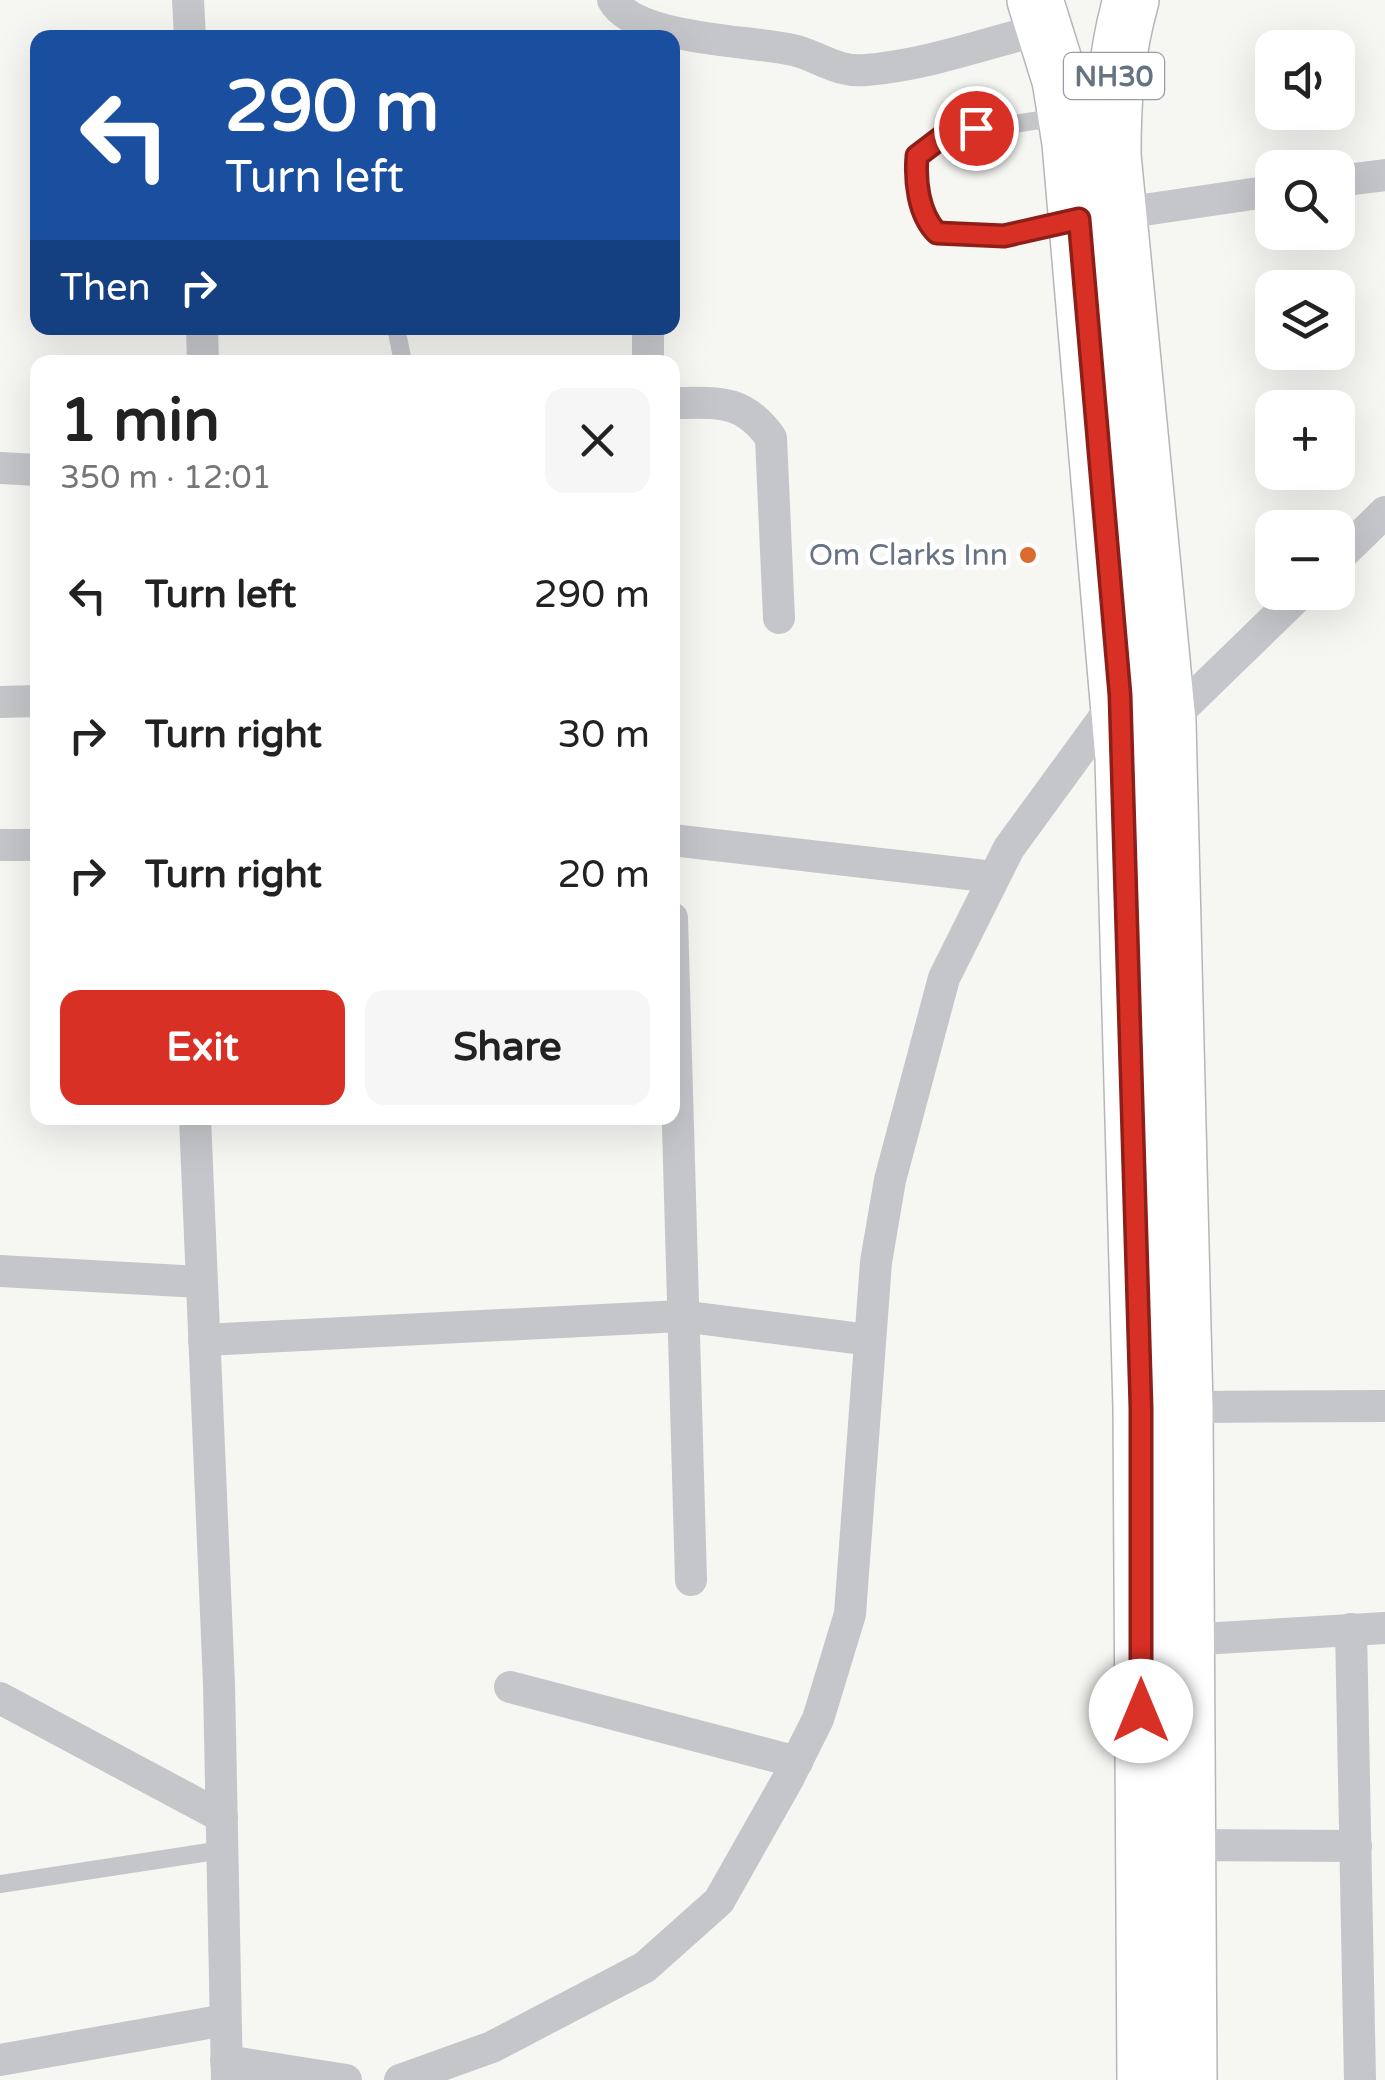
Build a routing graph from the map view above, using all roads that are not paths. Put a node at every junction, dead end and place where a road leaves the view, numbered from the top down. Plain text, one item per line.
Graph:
1 (188, 0) edge
2 (613, 0) edge
3 (1096, 0) edge
4 (1131, 0) edge
5 (1046, 9) edge
6 (190, 30) edge
7 (649, 30) edge
8 (680, 36) edge
9 (1066, 117) junction
10 (1385, 175) edge
11 (1355, 179) edge
12 (1255, 194) edge
13 (1098, 217) junction
14 (680, 403) edge
15 (0, 468) edge
16 (30, 470) edge
17 (1385, 512) edge
18 (1355, 541) edge
19 (1283, 610) edge
20 (779, 618) dead end
21 (1120, 695) junction
22 (30, 701) edge
23 (0, 702) edge
24 (1168, 722) junction
25 (680, 841) edge
26 (0, 844) edge
27 (30, 846) edge
28 (994, 876) junction
29 (195, 1125) edge
30 (677, 1125) edge
31 (0, 1271) edge
32 (200, 1282) junction
33 (681, 1316) junction
34 (204, 1340) junction
35 (870, 1340) junction
36 (1385, 1406) edge
37 (1185, 1408) junction
38 (691, 1580) dead end
39 (1385, 1628) edge
40 (1351, 1629) junction
41 (1185, 1640) junction
42 (510, 1687) dead end
43 (0, 1698) edge
44 (797, 1762) junction
45 (222, 1817) junction
46 (1185, 1846) junction
47 (1356, 1846) junction
48 (222, 1850) junction
49 (0, 1884) edge
50 (226, 2020) junction
51 (0, 2060) edge
52 (226, 2070) edge
53 (346, 2080) edge
54 (400, 2080) edge
55 (1145, 2080) edge
56 (1189, 2080) edge
57 (1360, 2080) edge

1 - 6 street
2 - 7 street
3 - 5 highway
4 - 13 highway, NH30
5 - 8 street
5 - 9 highway, NH30
9 - 13 highway, NH30
9 - 13 lane
10 - 11 street
12 - 13 street
13 - 21 highway, NH30
13 - 24 highway, NH30
14 - 20 street
15 - 16 street
17 - 18 street
19 - 24 street
21 - 28 street
21 - 55 highway, NH30
22 - 23 street
24 - 37 highway, NH30
25 - 28 street
26 - 27 street
28 - 35 street
29 - 32 street
30 - 33 street
31 - 32 street
32 - 34 street
33 - 34 street
33 - 35 street
33 - 38 street
34 - 45 street
35 - 44 street
36 - 37 street
37 - 41 highway, NH30
39 - 40 street
40 - 41 street
40 - 47 street
41 - 46 highway, NH30
42 - 44 street
43 - 45 street
44 - 54 street
45 - 48 street
46 - 47 street
46 - 56 highway, NH30
47 - 57 street
48 - 49 lane
48 - 50 street
50 - 51 street
50 - 52 street
52 - 53 street

